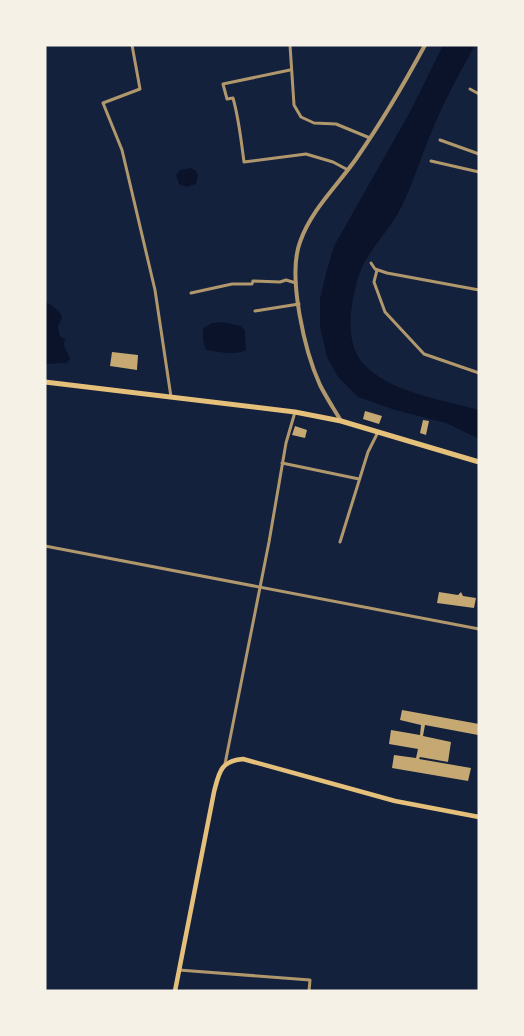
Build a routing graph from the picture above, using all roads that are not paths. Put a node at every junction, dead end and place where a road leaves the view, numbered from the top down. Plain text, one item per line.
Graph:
1 (132, 45) edge
2 (290, 45) edge
3 (424, 45) edge
4 (290, 70) junction
5 (470, 89) dead end
6 (479, 94) edge
7 (370, 138) junction
8 (440, 140) dead end
9 (479, 154) edge
10 (431, 161) dead end
11 (348, 170) junction
12 (479, 172) edge
13 (371, 263) dead end
14 (377, 270) junction
15 (296, 283) junction
16 (479, 290) edge
17 (191, 293) dead end
18 (298, 304) junction
19 (255, 310) dead end
20 (479, 373) edge
21 (45, 382) edge
22 (171, 398) junction
23 (295, 412) junction
24 (341, 421) junction
25 (378, 432) junction
26 (479, 462) edge
27 (282, 463) junction
28 (359, 479) junction
29 (340, 542) dead end
30 (45, 546) edge
31 (259, 588) junction
32 (479, 629) edge
33 (225, 766) junction
34 (479, 818) edge
35 (179, 970) junction
36 (175, 991) edge
37 (309, 991) edge

1 - 22 street
2 - 4 street
3 - 7 street
4 - 7 street
4 - 11 street
5 - 6 street
7 - 11 street
8 - 9 street
10 - 12 street
11 - 15 street
13 - 14 street
14 - 16 street
14 - 20 street
15 - 17 street
15 - 18 street
18 - 19 street
18 - 24 street
21 - 22 main road
22 - 23 main road
23 - 24 main road
23 - 27 street
24 - 25 main road
25 - 26 main road
25 - 28 street
27 - 28 street
27 - 31 street
28 - 29 street
30 - 31 street
31 - 32 street
31 - 33 street
33 - 34 main road
33 - 35 main road
35 - 36 main road
35 - 37 street

